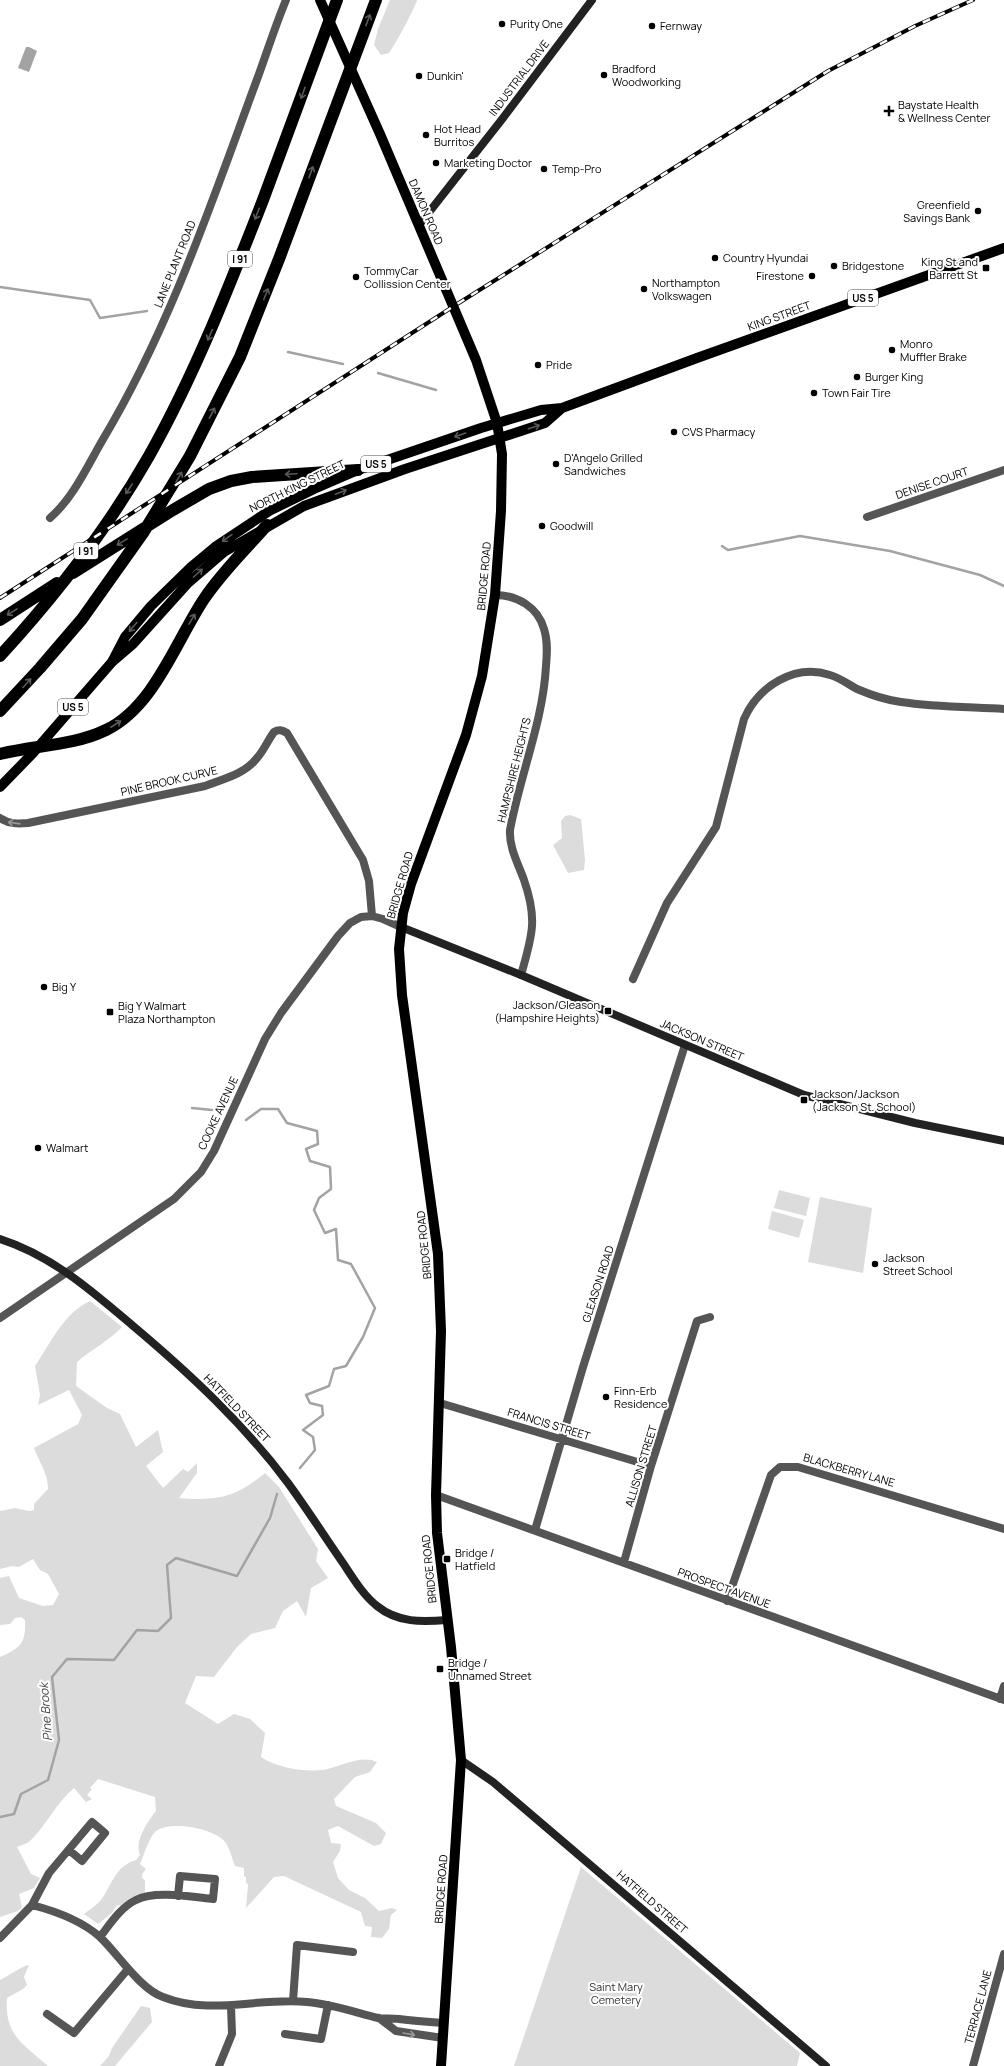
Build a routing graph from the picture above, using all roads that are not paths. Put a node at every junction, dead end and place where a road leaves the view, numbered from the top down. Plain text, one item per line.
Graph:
1 (286, 0) edge
2 (320, 0) edge
3 (337, 0) edge
4 (376, 0) edge
5 (592, 0) edge
6 (418, 225) junction
7 (1004, 248) edge
8 (562, 408) junction
9 (498, 423) junction
10 (500, 437) junction
11 (358, 470) junction
12 (1004, 470) edge
13 (867, 517) dead end
14 (50, 518) dead end
15 (267, 526) junction
16 (495, 595) junction
17 (0, 620) edge
18 (0, 656) edge
19 (112, 662) junction
20 (1004, 709) edge
21 (0, 711) edge
22 (0, 754) edge
23 (0, 787) edge
24 (0, 818) edge
25 (372, 916) junction
26 (400, 927) junction
27 (521, 975) junction
28 (633, 979) dead end
29 (685, 1045) junction
30 (1004, 1141) edge
31 (0, 1239) edge
32 (66, 1272) junction
33 (710, 1317) dead end
34 (0, 1318) edge
35 (440, 1403) junction
36 (562, 1440) junction
37 (651, 1466) junction
38 (436, 1495) junction
39 (1004, 1529) edge
40 (534, 1530) junction
41 (624, 1562) junction
42 (727, 1601) junction
43 (447, 1620) junction
44 (1004, 1686) edge
45 (1002, 1700) edge
46 (461, 1760) junction
47 (69, 1850) junction
48 (178, 1896) junction
49 (32, 1905) junction
50 (100, 1937) junction
51 (0, 1938) edge
52 (353, 1952) dead end
53 (1004, 1954) edge
54 (128, 1969) junction
55 (293, 2001) junction
56 (328, 2005) junction
57 (231, 2006) junction
58 (47, 2014) dead end
59 (379, 2018) junction
60 (444, 2023) junction
61 (286, 2034) dead end
62 (443, 2038) junction
63 (219, 2066) edge
64 (441, 2066) edge
65 (826, 2066) edge
66 (973, 2066) edge

1 - 14 street, LANE PLANT ROAD
2 - 6 main road, DAMON ROAD
3 -> 18 highway, I 91
21 -> 4 highway
5 - 6 street, INDUSTRIAL DRIVE
6 - 9 main road, DAMON ROAD
7 - 8 main road, KING STREET / US 5
8 - 9 main road, KING STREET / US 5
10 -> 8 main road, KING STREET / US 5
9 - 10 main road, DAMON ROAD
9 -> 11 main road, NORTH KING STREET / US 5
15 -> 10 main road, NORTH KING STREET / US 5
10 - 16 main road, BRIDGE ROAD
11 -> 17 highway
11 -> 19 main road, NORTH KING STREET / US 5
12 - 13 street, DENISE COURT
19 -> 15 main road, NORTH KING STREET / US 5
22 -> 15 highway
16 - 26 main road, BRIDGE ROAD
16 - 27 street, HAMPSHIRE HEIGHTS
19 - 23 main road, NORTH KING STREET / US 5
20 - 28 street
25 -> 24 street, PINE BROOK CURVE
25 - 26 street
25 - 32 street, COOKE AVENUE
26 - 27 street, JACKSON STREET
26 - 35 main road, BRIDGE ROAD
27 - 29 street, JACKSON STREET
29 - 30 street, JACKSON STREET
29 - 36 street, GLEASON ROAD
31 - 32 street, HATFIELD STREET
32 - 34 street, COOKE AVENUE
32 - 43 street, HATFIELD STREET
33 - 37 street, ALLISON STREET
35 - 36 street, FRANCIS STREET
35 - 38 main road, BRIDGE ROAD
36 - 37 street, FRANCIS STREET
36 - 40 street, GLEASON ROAD
37 - 41 street, ALLISON STREET
38 - 40 street, PROSPECT AVENUE
38 - 43 main road, BRIDGE ROAD
39 - 42 street, BLACKBERRY LANE
40 - 41 street, PROSPECT AVENUE
41 - 42 street, PROSPECT AVENUE
42 - 45 street, PROSPECT AVENUE
43 - 46 main road, BRIDGE ROAD
44 - 45 street
46 - 60 main road, BRIDGE ROAD
46 - 65 street, HATFIELD STREET
47 - 47 street
47 - 49 street
48 - 48 street
48 - 50 street
49 - 50 street
49 - 51 street
50 - 54 street
52 - 55 street
53 - 66 street, TERRACE LANE
54 - 57 street
54 - 58 street
55 - 56 street
55 - 57 street
56 - 59 street
56 - 61 street
57 - 63 street
59 - 60 street
59 -> 62 street
60 - 62 main road, BRIDGE ROAD
62 - 64 main road, BRIDGE ROAD

